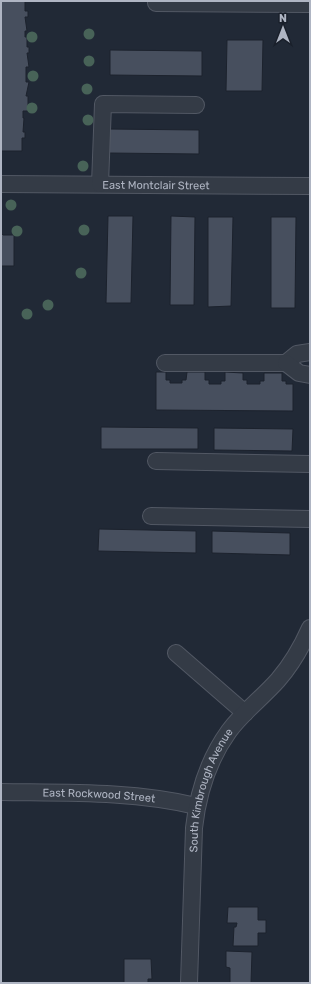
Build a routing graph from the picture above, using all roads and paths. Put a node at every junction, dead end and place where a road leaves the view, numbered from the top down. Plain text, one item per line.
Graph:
1 (156, 3) dead end
2 (310, 4) edge
3 (196, 105) dead end
4 (1, 184) edge
5 (100, 184) junction
6 (310, 186) edge
7 (310, 352) edge
8 (286, 362) junction
9 (165, 363) dead end
10 (310, 375) edge
11 (156, 461) dead end
12 (310, 464) edge
13 (151, 516) dead end
14 (310, 519) edge
15 (308, 637) edge
16 (176, 653) dead end
17 (245, 713) junction
18 (1, 792) edge
19 (196, 806) junction
20 (189, 983) edge

1 - 2 street
3 - 5 street
4 - 5 street, East Montclair Street
5 - 6 street, East Montclair Street
7 - 8 street
8 - 9 street
8 - 10 street
11 - 12 street
13 - 14 street
15 - 17 street, South Kimbrough Avenue
16 - 17 street
17 - 19 street, South Kimbrough Avenue
18 - 19 street, East Rockwood Street
19 - 20 street, South Kimbrough Avenue

